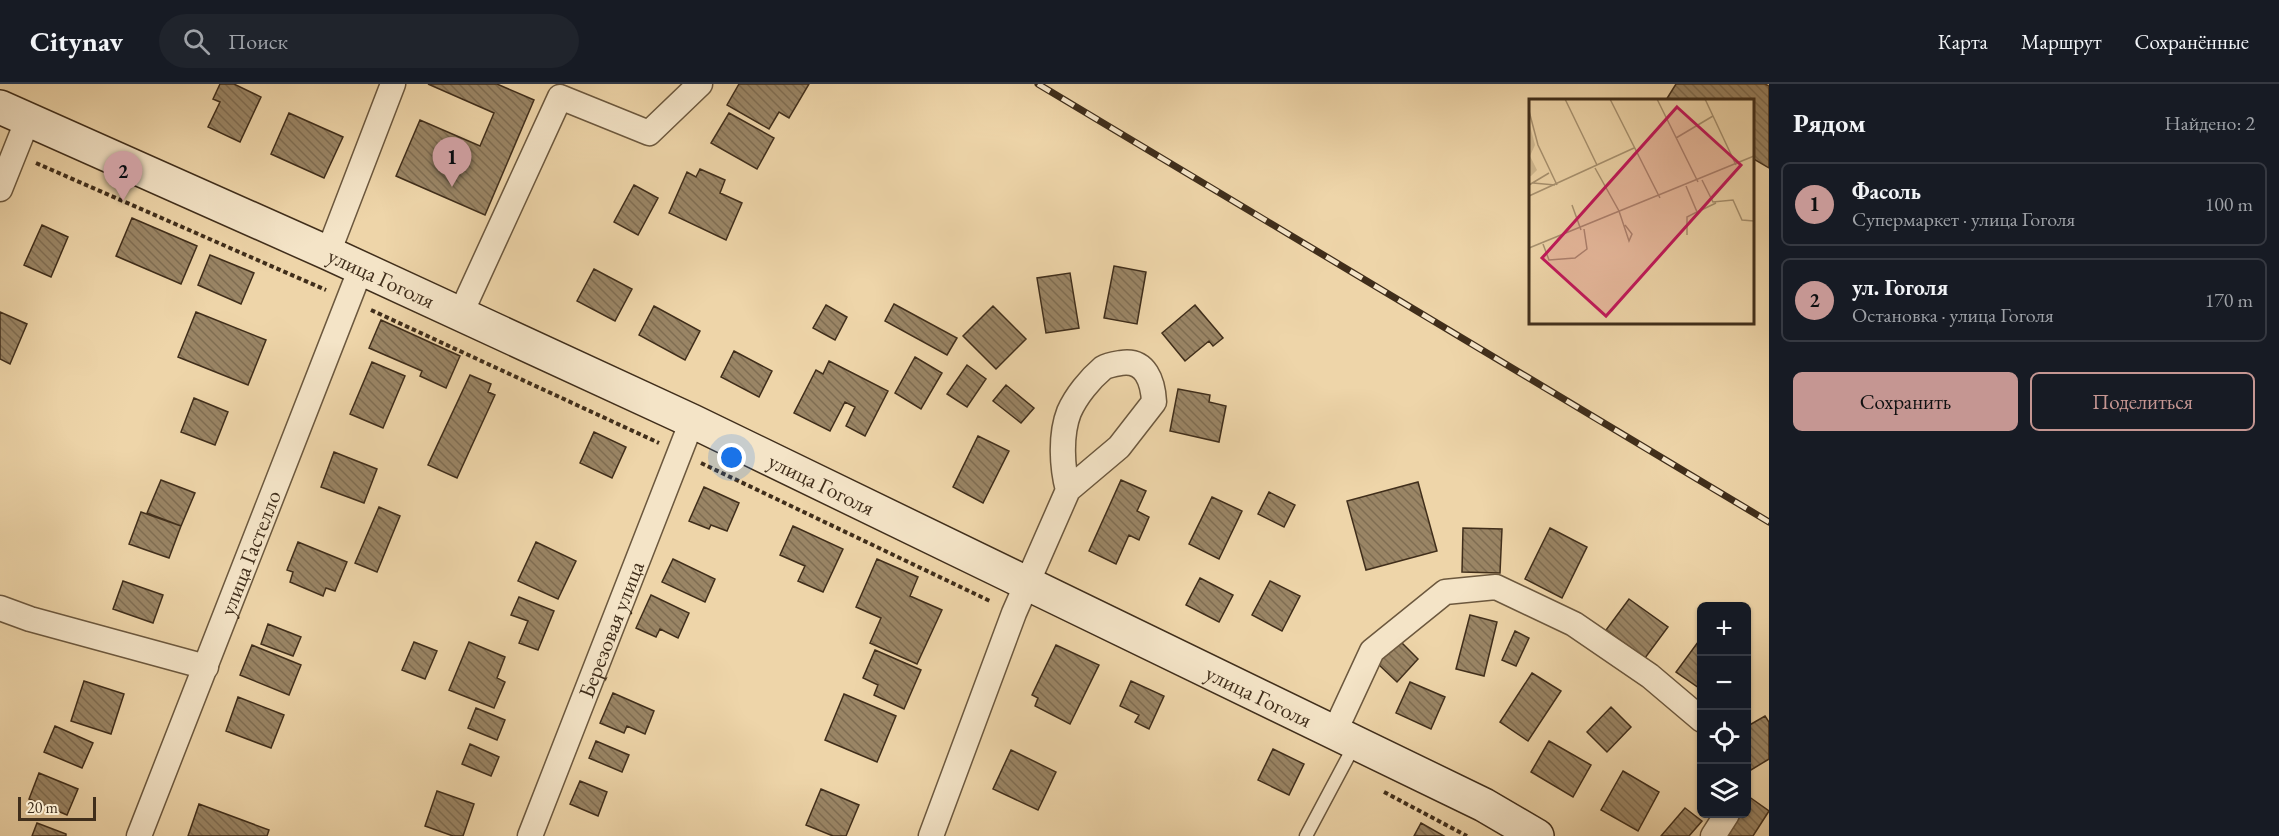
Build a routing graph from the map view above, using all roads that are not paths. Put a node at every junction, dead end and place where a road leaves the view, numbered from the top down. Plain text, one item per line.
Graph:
1 (393, 84) edge
2 (700, 84) edge
3 (556, 90) edge
4 (14, 113) edge
5 (0, 189) edge
6 (328, 253) junction
7 (361, 268) junction
8 (460, 315) junction
9 (692, 421) junction
10 (1068, 490) junction
11 (1020, 598) junction
12 (0, 608) edge
13 (206, 667) junction
14 (1697, 717) edge
15 (1345, 738) junction
16 (1724, 818) edge
17 (139, 836) edge
18 (530, 836) edge
19 (930, 836) edge
20 (1306, 836) edge
21 (1537, 836) edge
22 (1713, 836) edge

1 - 6 street
2 - 3 street
3 - 8 street
4 - 5 street
4 - 6 main road, улица Гоголя
6 - 7 main road, улица Гоголя
7 - 8 main road, улица Гоголя
7 - 13 street, улица Гастелло
8 - 9 main road, улица Гоголя
9 - 11 main road, улица Гоголя
9 - 18 street, Березовая улица
10 - 10 street
10 - 11 street
11 - 15 main road, улица Гоголя
11 - 19 street
12 - 13 street
13 - 17 street, улица Гастелло
14 - 15 street
15 - 20 lane
15 - 21 main road, улица Гоголя
16 - 22 street

